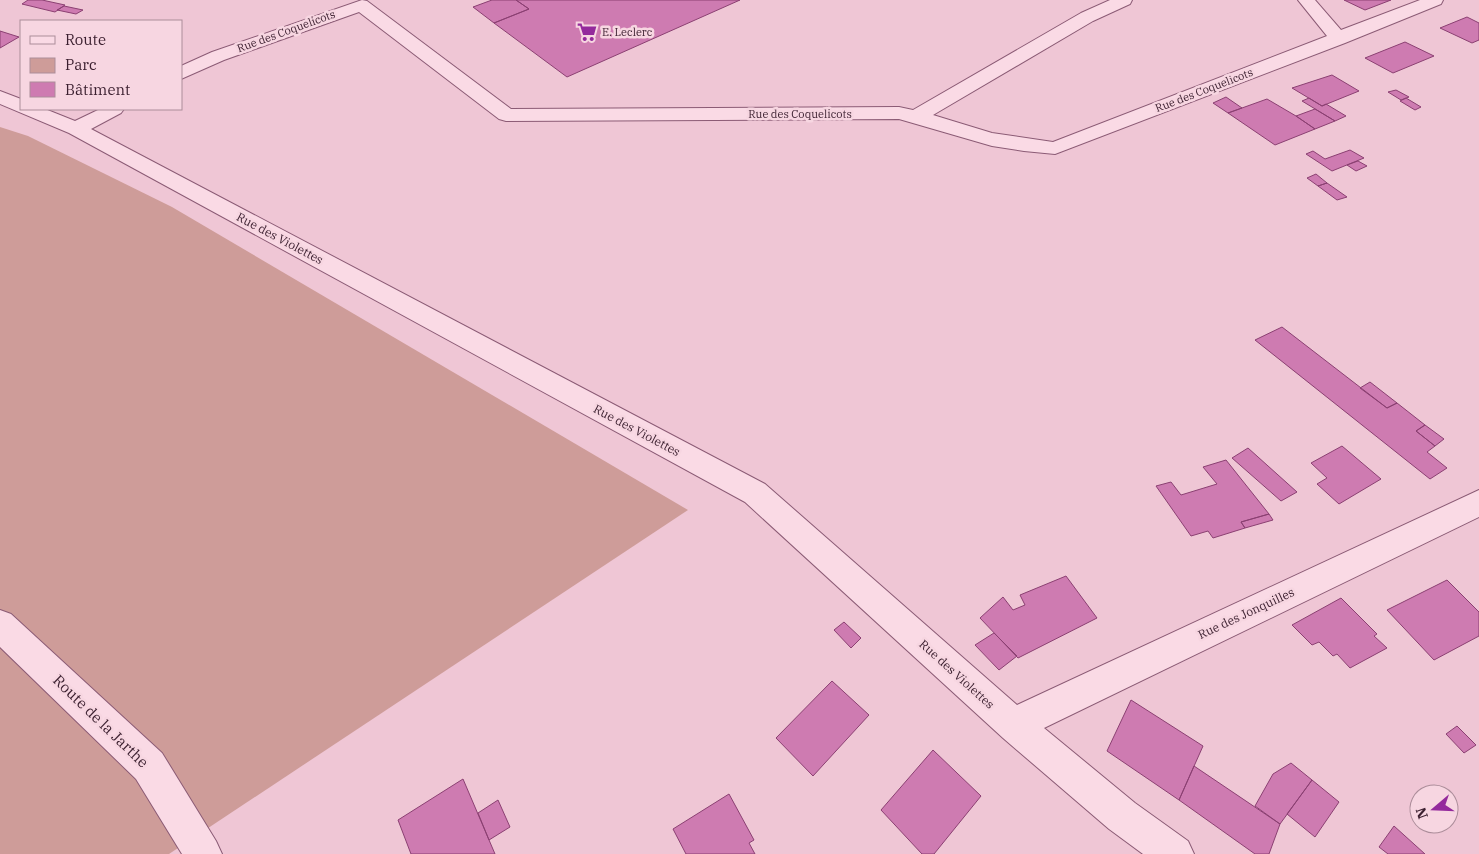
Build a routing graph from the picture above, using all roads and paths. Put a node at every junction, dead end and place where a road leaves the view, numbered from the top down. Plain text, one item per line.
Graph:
1 (1124, 0) edge
2 (1306, 0) edge
3 (1435, 0) edge
4 (360, 3) edge
5 (1339, 38) junction
6 (182, 73) edge
7 (0, 97) edge
8 (20, 106) edge
9 (31, 110) edge
10 (112, 110) edge
11 (918, 115) junction
12 (76, 129) junction
13 (1479, 503) edge
14 (0, 625) edge
15 (1015, 726) junction
16 (203, 854) edge
17 (1175, 854) edge

1 - 11 street
2 - 5 street
3 - 5 street, Rue des Coquelicots
4 - 6 street, Rue des Coquelicots
4 - 11 street, Rue des Coquelicots
5 - 11 street, Rue des Coquelicots
7 - 8 street
9 - 12 street, Rue des Violettes
10 - 12 street
12 - 15 street, Rue des Violettes
13 - 15 street, Rue des Jonquilles
14 - 16 street, Route de la Jarthe
15 - 17 street, Rue des Violettes

